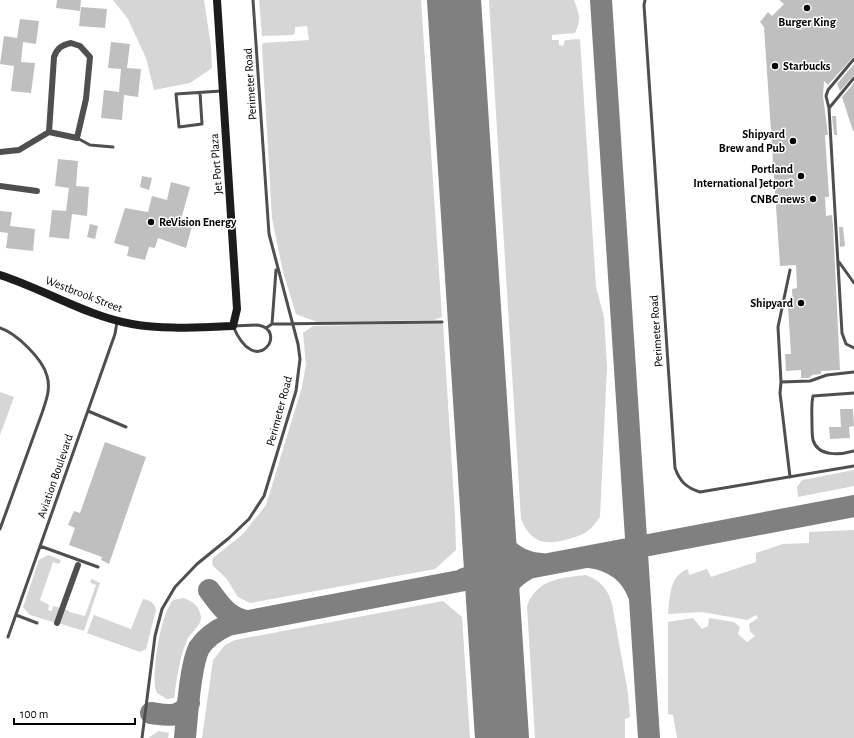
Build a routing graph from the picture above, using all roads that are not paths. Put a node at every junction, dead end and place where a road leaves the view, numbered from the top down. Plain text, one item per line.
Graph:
1 (217, 0) edge
2 (253, 0) edge
3 (645, 0) edge
4 (854, 58) edge
5 (854, 78) edge
6 (223, 91) junction
7 (200, 92) junction
8 (829, 108) junction
9 (49, 132) junction
10 (77, 138) junction
11 (113, 147) dead end
12 (0, 152) edge
13 (0, 186) edge
14 (37, 190) dead end
15 (838, 260) junction
16 (277, 267) junction
17 (790, 270) dead end
18 (0, 275) edge
19 (854, 283) edge
20 (117, 320) junction
21 (442, 322) dead end
22 (272, 324) junction
23 (294, 325) junction
24 (233, 326) junction
25 (0, 328) edge
26 (266, 328) junction
27 (854, 348) edge
28 (854, 372) edge
29 (781, 382) junction
30 (854, 393) edge
31 (88, 411) junction
32 (126, 427) dead end
33 (854, 451) edge
34 (854, 466) edge
35 (790, 477) junction
36 (0, 529) edge
37 (40, 546) junction
38 (78, 565) dead end
39 (98, 568) dead end
40 (16, 615) junction
41 (37, 623) dead end
42 (57, 623) dead end
43 (8, 637) dead end
44 (142, 738) edge

1 - 6 street, Jet Port Plaza
2 - 16 lane, Perimeter Road
3 - 35 lane, Perimeter Road
4 - 8 lane
5 - 8 lane
6 - 7 lane
6 - 24 street, Jet Port Plaza
7 - 7 lane
8 - 15 lane
9 - 10 street
9 - 10 street
9 - 12 street
10 - 11 lane
13 - 14 street
15 - 19 lane
15 - 27 lane
16 - 22 lane
16 - 23 lane, Perimeter Road
17 - 29 lane
18 - 20 street, Westbrook Street
20 - 24 street, Westbrook Street
20 - 31 lane, Aviation Boulevard
21 - 23 lane
22 - 23 lane
22 - 26 lane
23 - 44 lane, Perimeter Road
24 - 26 lane
24 - 26 lane
25 - 36 lane
28 - 29 lane
29 - 35 lane
30 - 33 lane
31 - 32 lane
31 - 37 lane, Aviation Boulevard
34 - 35 lane, Perimeter Road
37 - 39 lane
37 - 40 lane, Aviation Boulevard
38 - 42 street
40 - 41 lane
40 - 43 lane, Aviation Boulevard

